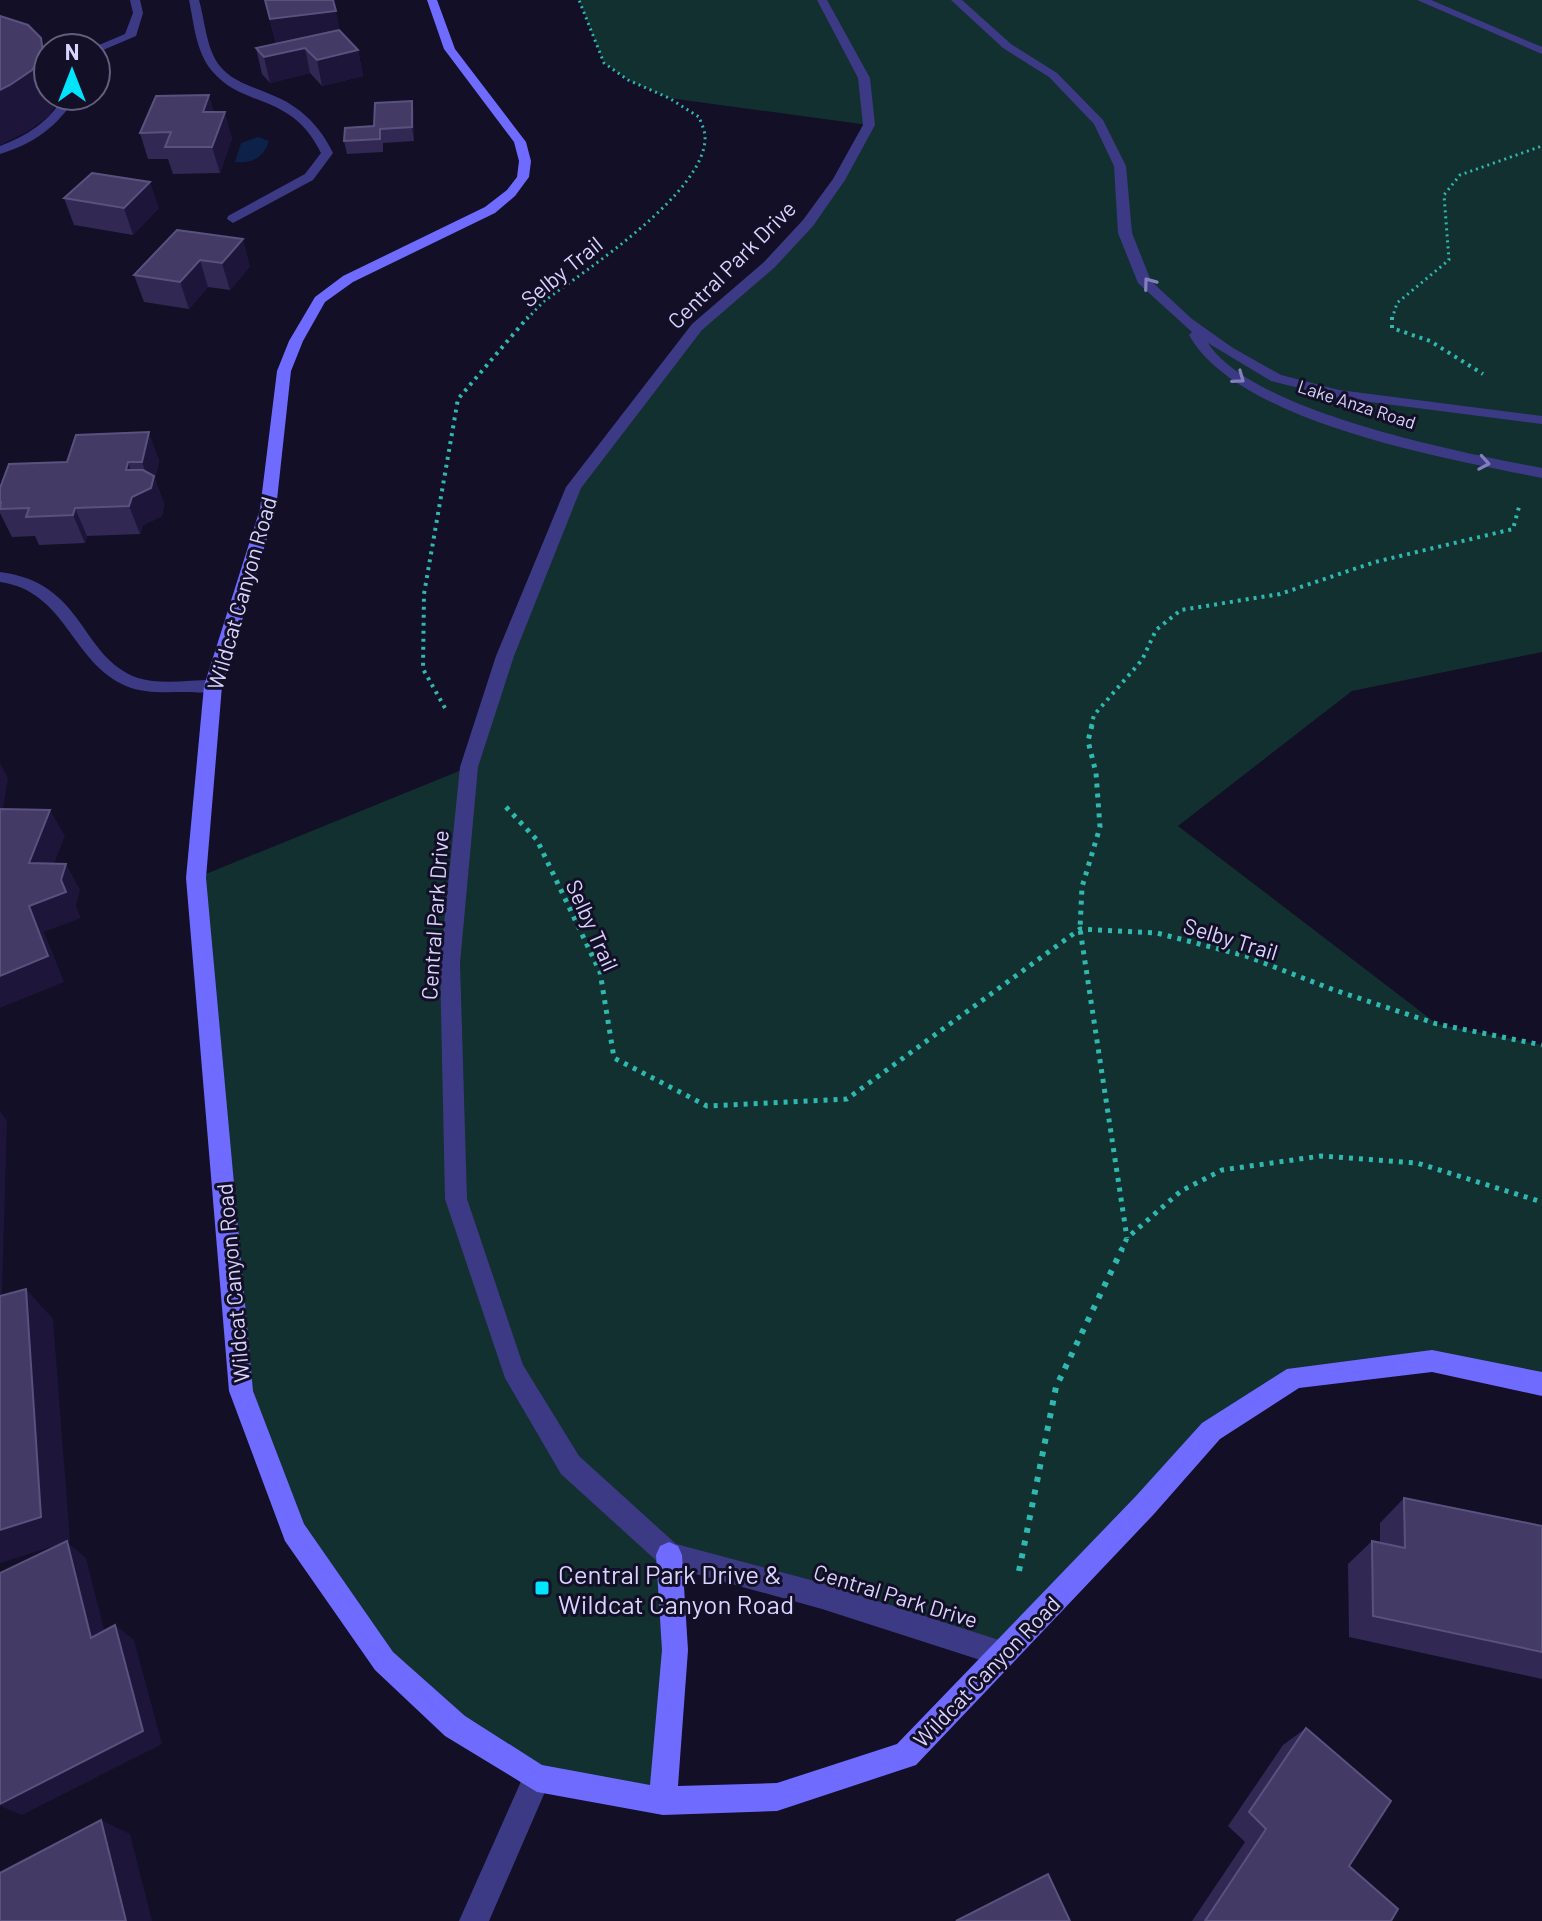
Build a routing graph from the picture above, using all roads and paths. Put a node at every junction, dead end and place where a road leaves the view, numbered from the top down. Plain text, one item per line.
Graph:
1 (135, 0) edge
2 (194, 0) edge
3 (432, 0) edge
4 (579, 0) edge
5 (822, 0) edge
6 (956, 0) edge
7 (1422, 0) edge
8 (112, 43) edge
9 (1542, 51) edge
10 (62, 112) edge
11 (1542, 146) edge
12 (0, 150) edge
13 (233, 219) dead end
14 (1187, 322) junction
15 (1484, 374) dead end
16 (1542, 420) edge
17 (1536, 472) edge
18 (0, 577) edge
19 (213, 686) junction
20 (469, 767) junction
21 (1080, 929) junction
22 (1542, 1045) edge
23 (1542, 1202) edge
24 (1127, 1238) junction
25 (1542, 1384) edge
26 (669, 1555) junction
27 (1017, 1580) dead end
28 (1002, 1654) junction
29 (537, 1778) junction
30 (663, 1801) junction
31 (474, 1921) edge

1 - 8 street
2 - 13 street
3 - 19 street, Wildcat Canyon Road
4 - 20 path, Selby Trail
5 - 20 street, Central Park Drive
14 -> 6 street, Lake Anza Road
7 - 9 street
10 - 12 street
11 - 15 path
14 - 16 street, Lake Anza Road
14 -> 17 street, Lake Anza Road
17 - 21 path
18 - 19 street
19 - 29 street, Wildcat Canyon Road
20 - 21 path, Selby Trail
20 - 26 street, Central Park Drive
21 - 22 path, Selby Trail
21 - 24 path
23 - 24 path
24 - 27 path
25 - 28 street, Wildcat Canyon Road
26 - 28 street, Central Park Drive
26 - 30 street
28 - 30 street, Wildcat Canyon Road
29 - 30 street, Wildcat Canyon Road
29 - 31 street

